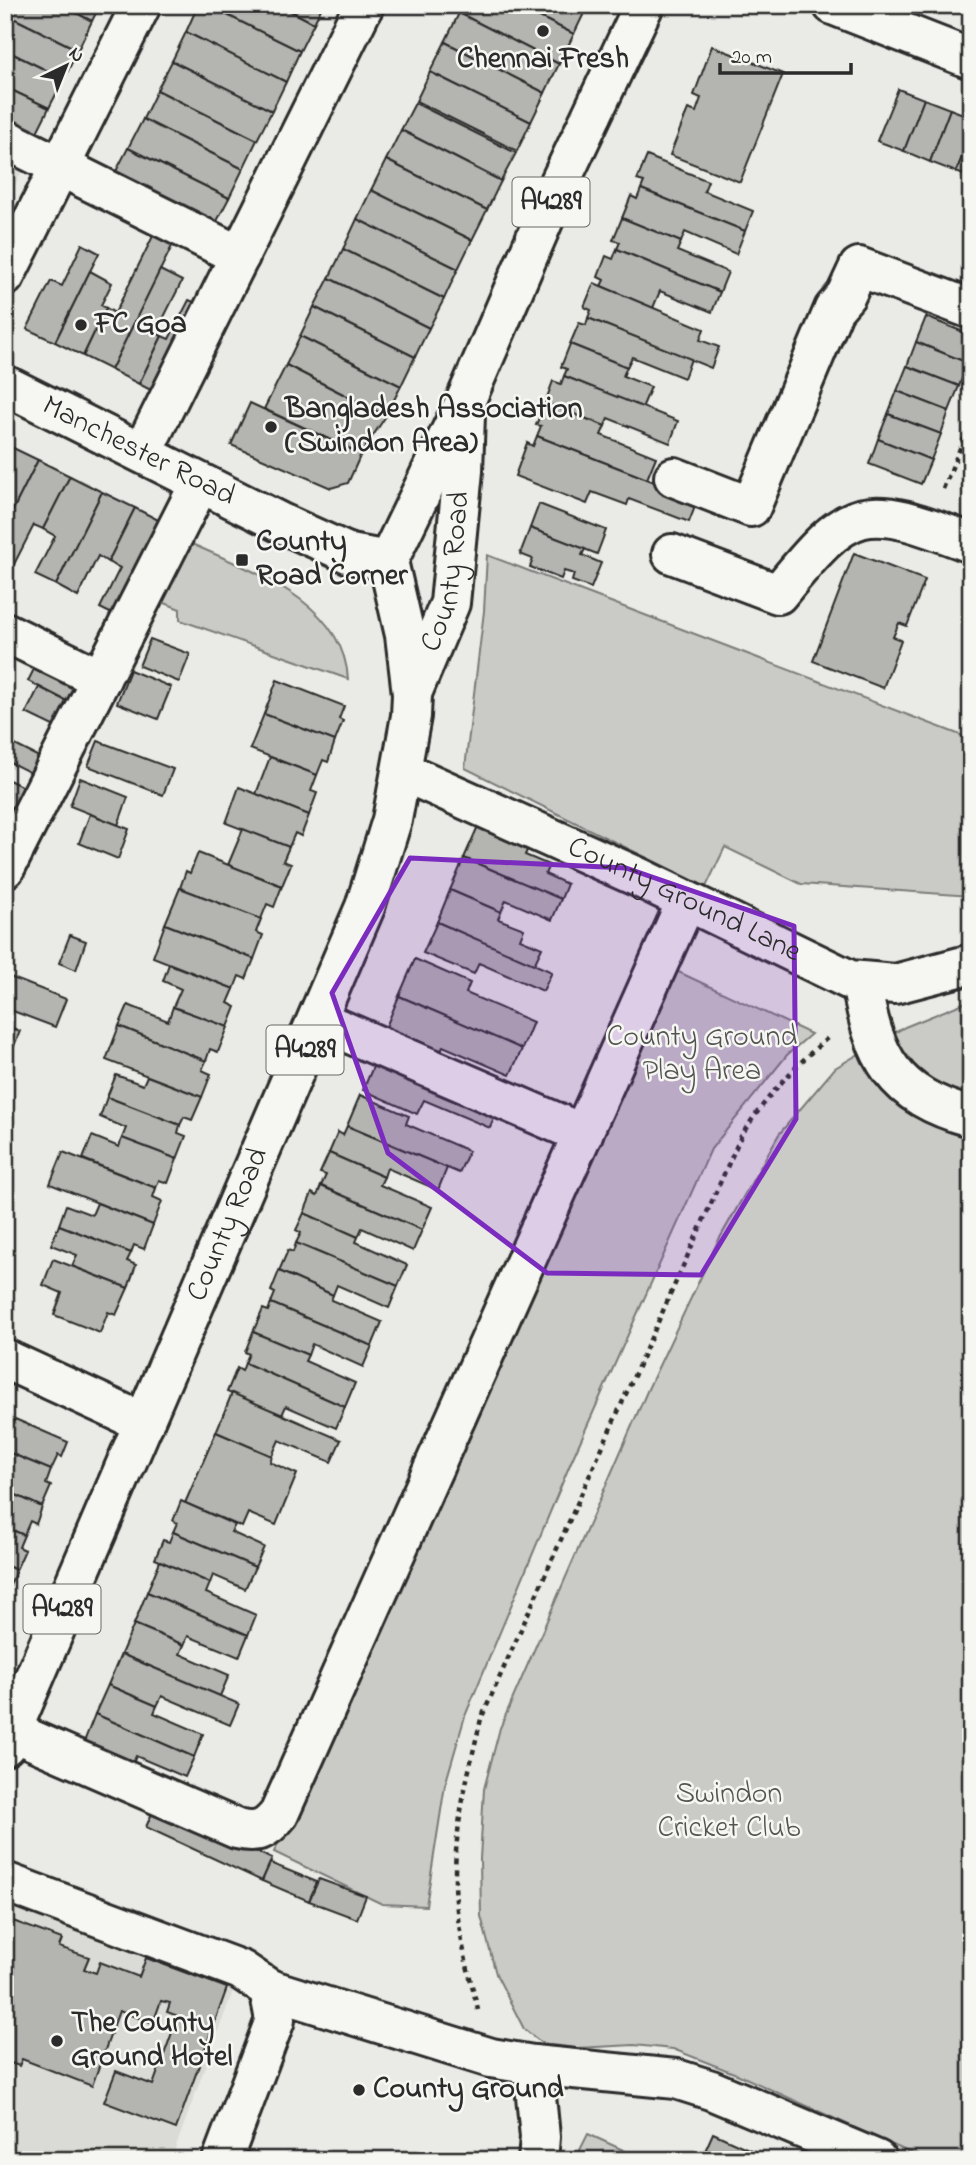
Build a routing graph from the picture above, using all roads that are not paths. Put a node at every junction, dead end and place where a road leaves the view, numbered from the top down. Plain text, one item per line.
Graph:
1 (141, 5) edge
2 (365, 5) edge
3 (644, 5) edge
4 (833, 5) edge
5 (971, 59) edge
6 (5, 139) edge
7 (60, 166) junction
8 (240, 256) junction
9 (5, 276) edge
10 (971, 309) edge
11 (5, 385) edge
12 (465, 402) junction
13 (142, 453) junction
14 (674, 477) dead end
15 (200, 483) junction
16 (945, 534) edge
17 (672, 554) dead end
18 (388, 561) junction
19 (5, 632) edge
20 (101, 679) junction
21 (412, 694) junction
22 (404, 772) junction
23 (5, 868) edge
24 (686, 902) junction
25 (971, 964) edge
26 (864, 997) junction
27 (317, 1020) junction
28 (971, 1117) edge
29 (583, 1134) junction
30 (5, 1359) edge
31 (144, 1423) junction
32 (8, 1738) edge
33 (5, 1882) edge
34 (270, 1989) junction
35 (533, 2065) junction
36 (222, 2160) edge
37 (538, 2160) edge
38 (877, 2160) edge

1 - 7 main road
2 - 8 main road
3 - 12 main road, County Road / A4289
4 - 5 main road
6 - 7 main road
7 - 8 main road
7 - 9 main road
8 - 13 main road
10 - 14 main road
11 - 13 main road, Manchester Road
12 - 18 main road, County Road / A4289
12 - 21 main road, County Road
13 - 15 main road, Manchester Road
15 - 18 main road, Manchester Road
15 - 20 main road
16 - 17 main road
18 - 21 main road, County Road / A4289
19 - 20 main road
20 - 23 main road
21 - 22 main road, County Road / A4289
22 - 24 main road, County Ground Lane
22 - 27 main road, County Road / A4289
24 - 26 main road, County Ground Lane
24 - 29 main road
25 - 26 main road, County Ground Lane
26 - 28 main road
27 - 29 main road
27 - 31 main road, County Road / A4289
29 - 32 main road
30 - 31 main road
31 - 32 main road, County Road / A4289
33 - 34 main road
34 - 35 main road
34 - 36 main road
35 - 37 main road
35 - 38 main road

